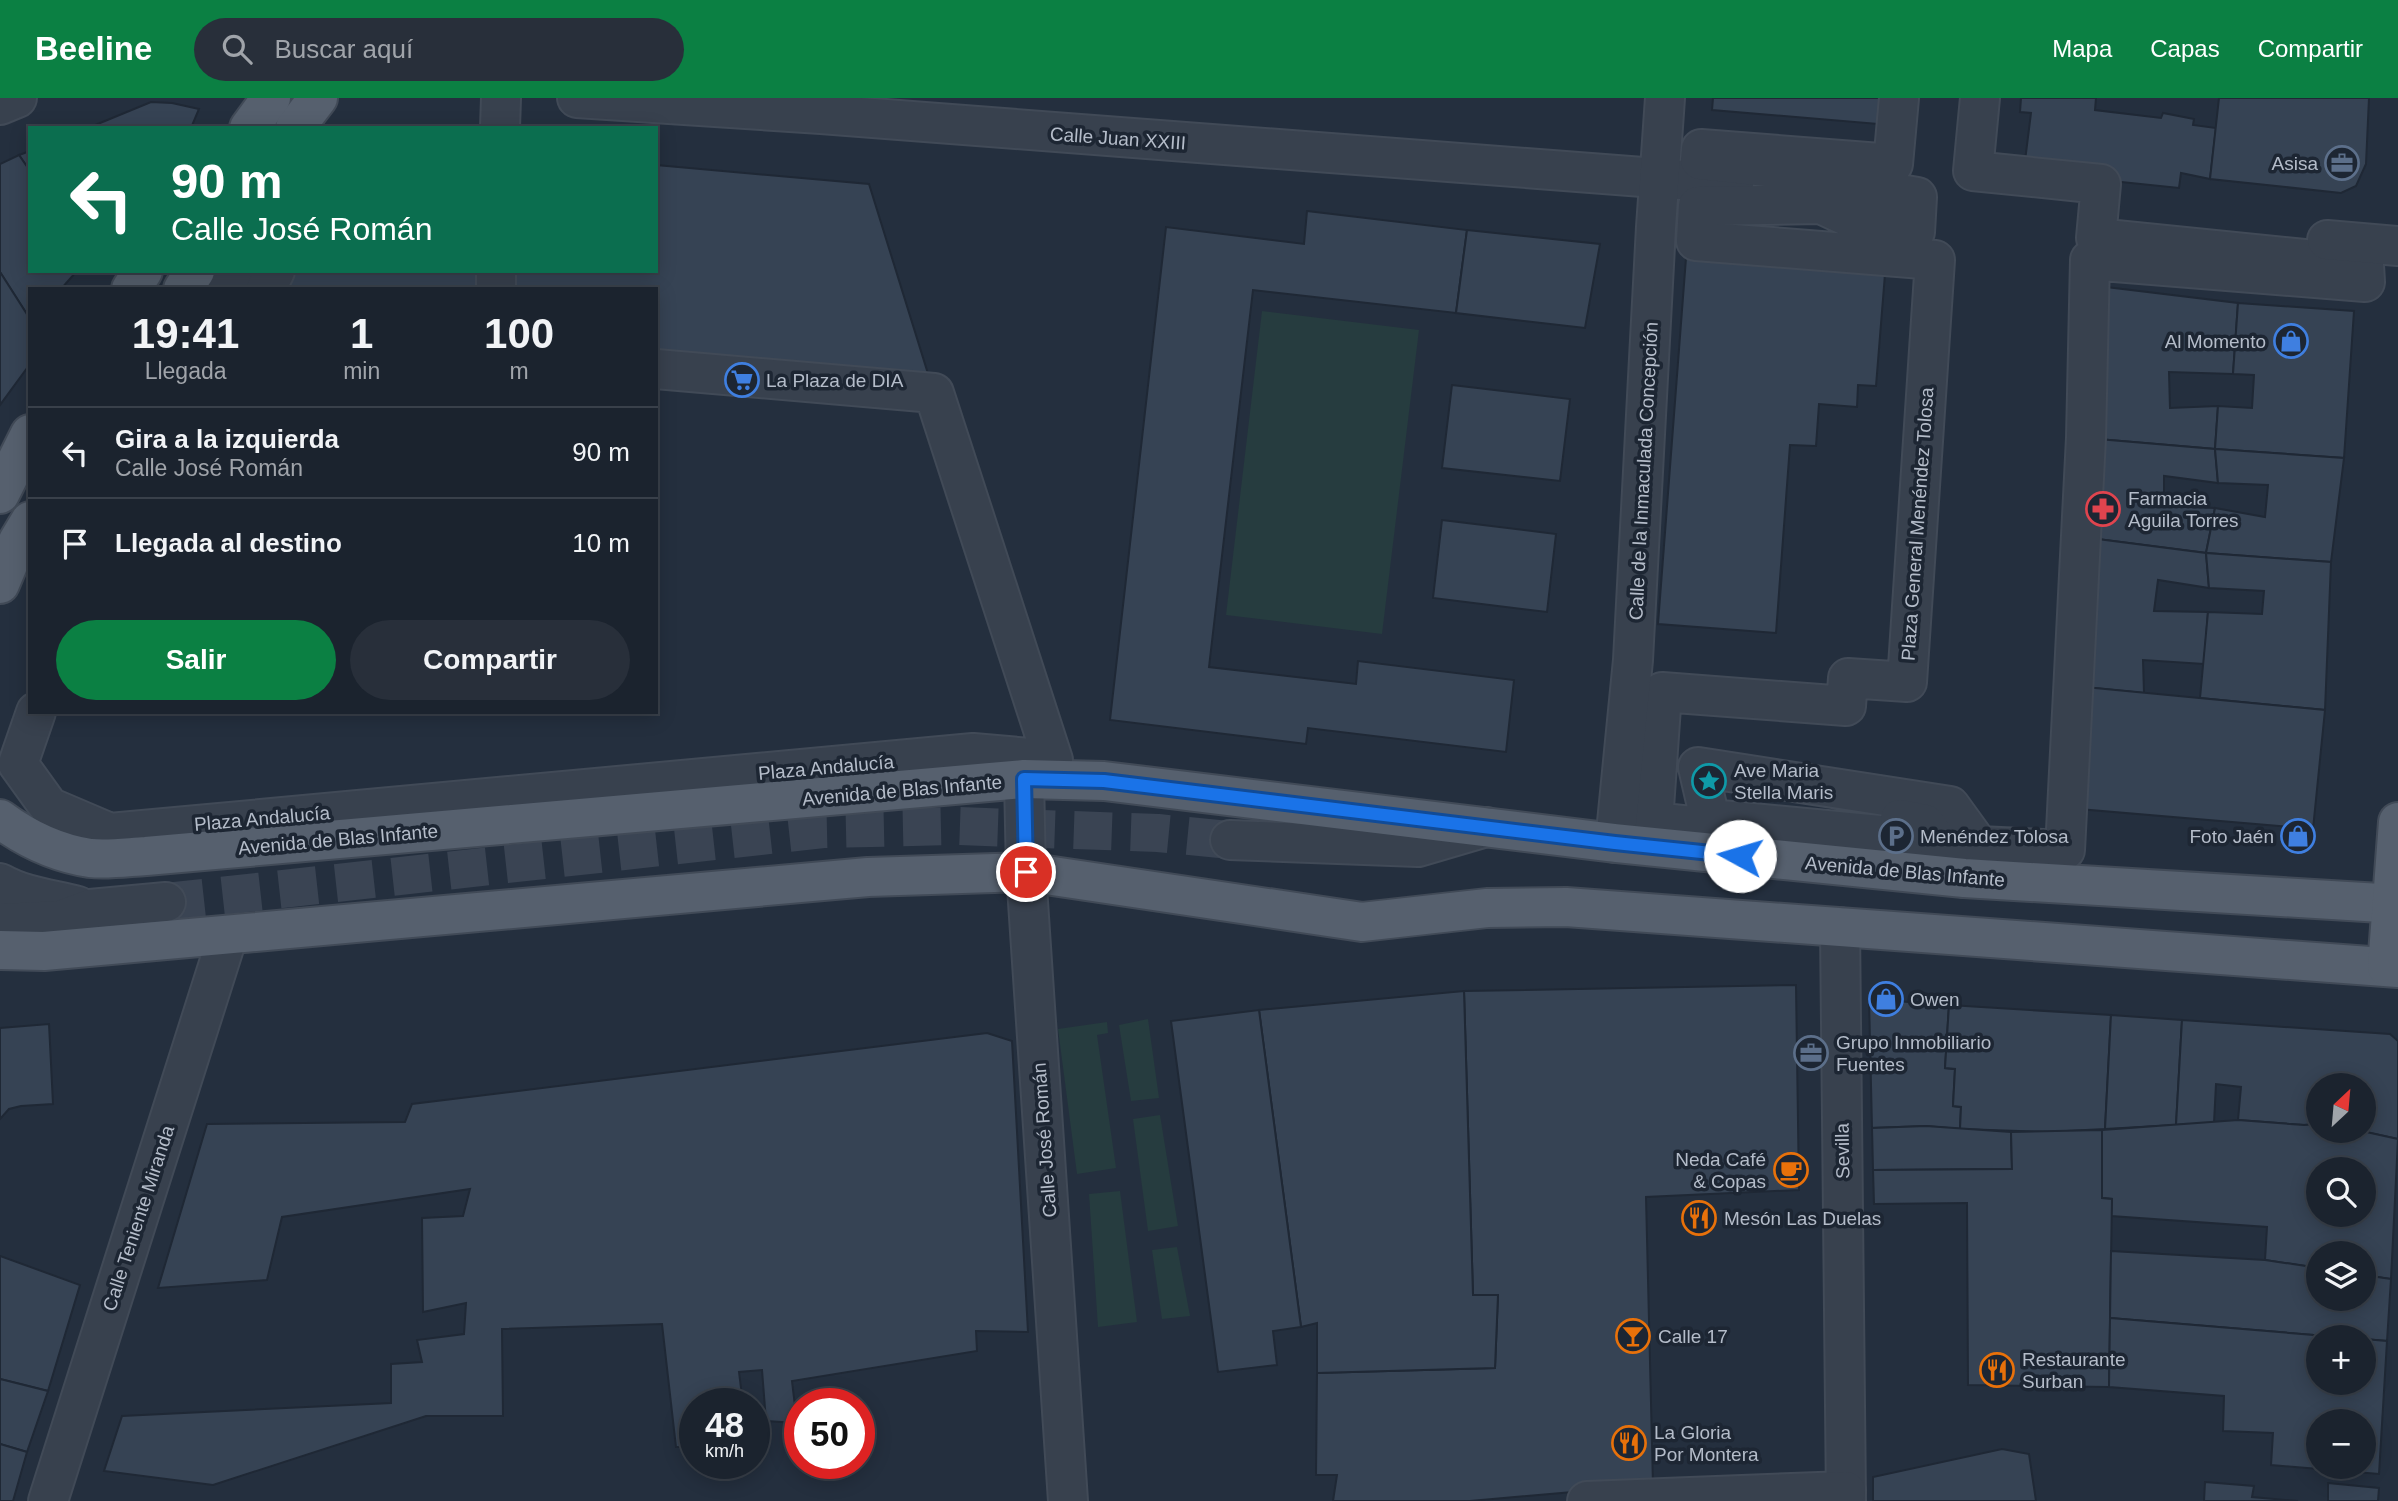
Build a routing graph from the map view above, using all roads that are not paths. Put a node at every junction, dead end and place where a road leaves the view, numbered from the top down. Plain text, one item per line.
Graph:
1 (17, 98) edge
2 (271, 98) edge
3 (318, 98) edge
4 (501, 98) edge
5 (578, 98) edge
6 (1665, 98) edge
7 (1899, 98) edge
8 (1980, 98) edge
9 (0, 104) edge
10 (818, 106) edge
11 (250, 126) edge
12 (297, 126) edge
13 (500, 126) edge
14 (1659, 178) junction
15 (1917, 212) junction
16 (2099, 221) junction
17 (2398, 246) edge
18 (237, 273) edge
19 (227, 287) edge
20 (658, 369) edge
21 (28, 438) edge
22 (0, 494) edge
23 (28, 524) edge
24 (0, 584) edge
25 (35, 714) edge
26 (1024, 779) junction
27 (1817, 803) dead end
28 (0, 819) edge
29 (2398, 822) edge
30 (1486, 827) junction
31 (1230, 841) tunnel mouth
32 (1615, 843) junction
33 (1026, 872) junction
34 (1964, 878) junction
35 (0, 883) edge
36 (166, 902) tunnel mouth
37 (2395, 903) edge
38 (90, 909) junction
39 (0, 923) edge
40 (1840, 927) junction
41 (228, 934) junction
42 (0, 950) edge
43 (2393, 967) edge
44 (1846, 1496) edge
45 (48, 1501) edge
46 (1068, 1501) edge
47 (1587, 1501) edge

1 - 9 street
2 - 11 main road
3 - 12 main road
4 - 13 street
5 - 10 street, Calle Juan XXIII
6 - 14 street, Calle de la Inmaculada Concepción
7 - 15 street
8 - 16 street
10 - 14 street, Calle Juan XXIII
14 - 15 street, Calle Juan XXIII
14 - 32 street, Calle de la Inmaculada Concepción
15 - 16 street, Plaza General Menéndez Tolosa
16 - 17 street
18 - 19 street
20 - 25 street, Plaza Andalucía
21 - 22 main road
23 - 24 main road
26 - 28 main road, Avenida de Blas Infante
26 - 30 main road, Avenida de Blas Infante
26 - 33 street, Calle José Román
27 - 34 street
29 - 37 main road
30 - 31 street
30 - 32 main road, Avenida de Blas Infante
32 - 34 main road, Avenida de Blas Infante
33 - 40 main road
33 - 41 main road
33 - 46 street, Calle José Román
34 - 37 main road, Avenida de Blas Infante
35 - 38 street
36 - 38 street
37 - 43 main road
38 - 39 street
40 - 43 main road
40 - 44 street, Sevilla
41 - 42 main road
41 - 45 street, Calle Teniente Miranda
44 - 47 street

